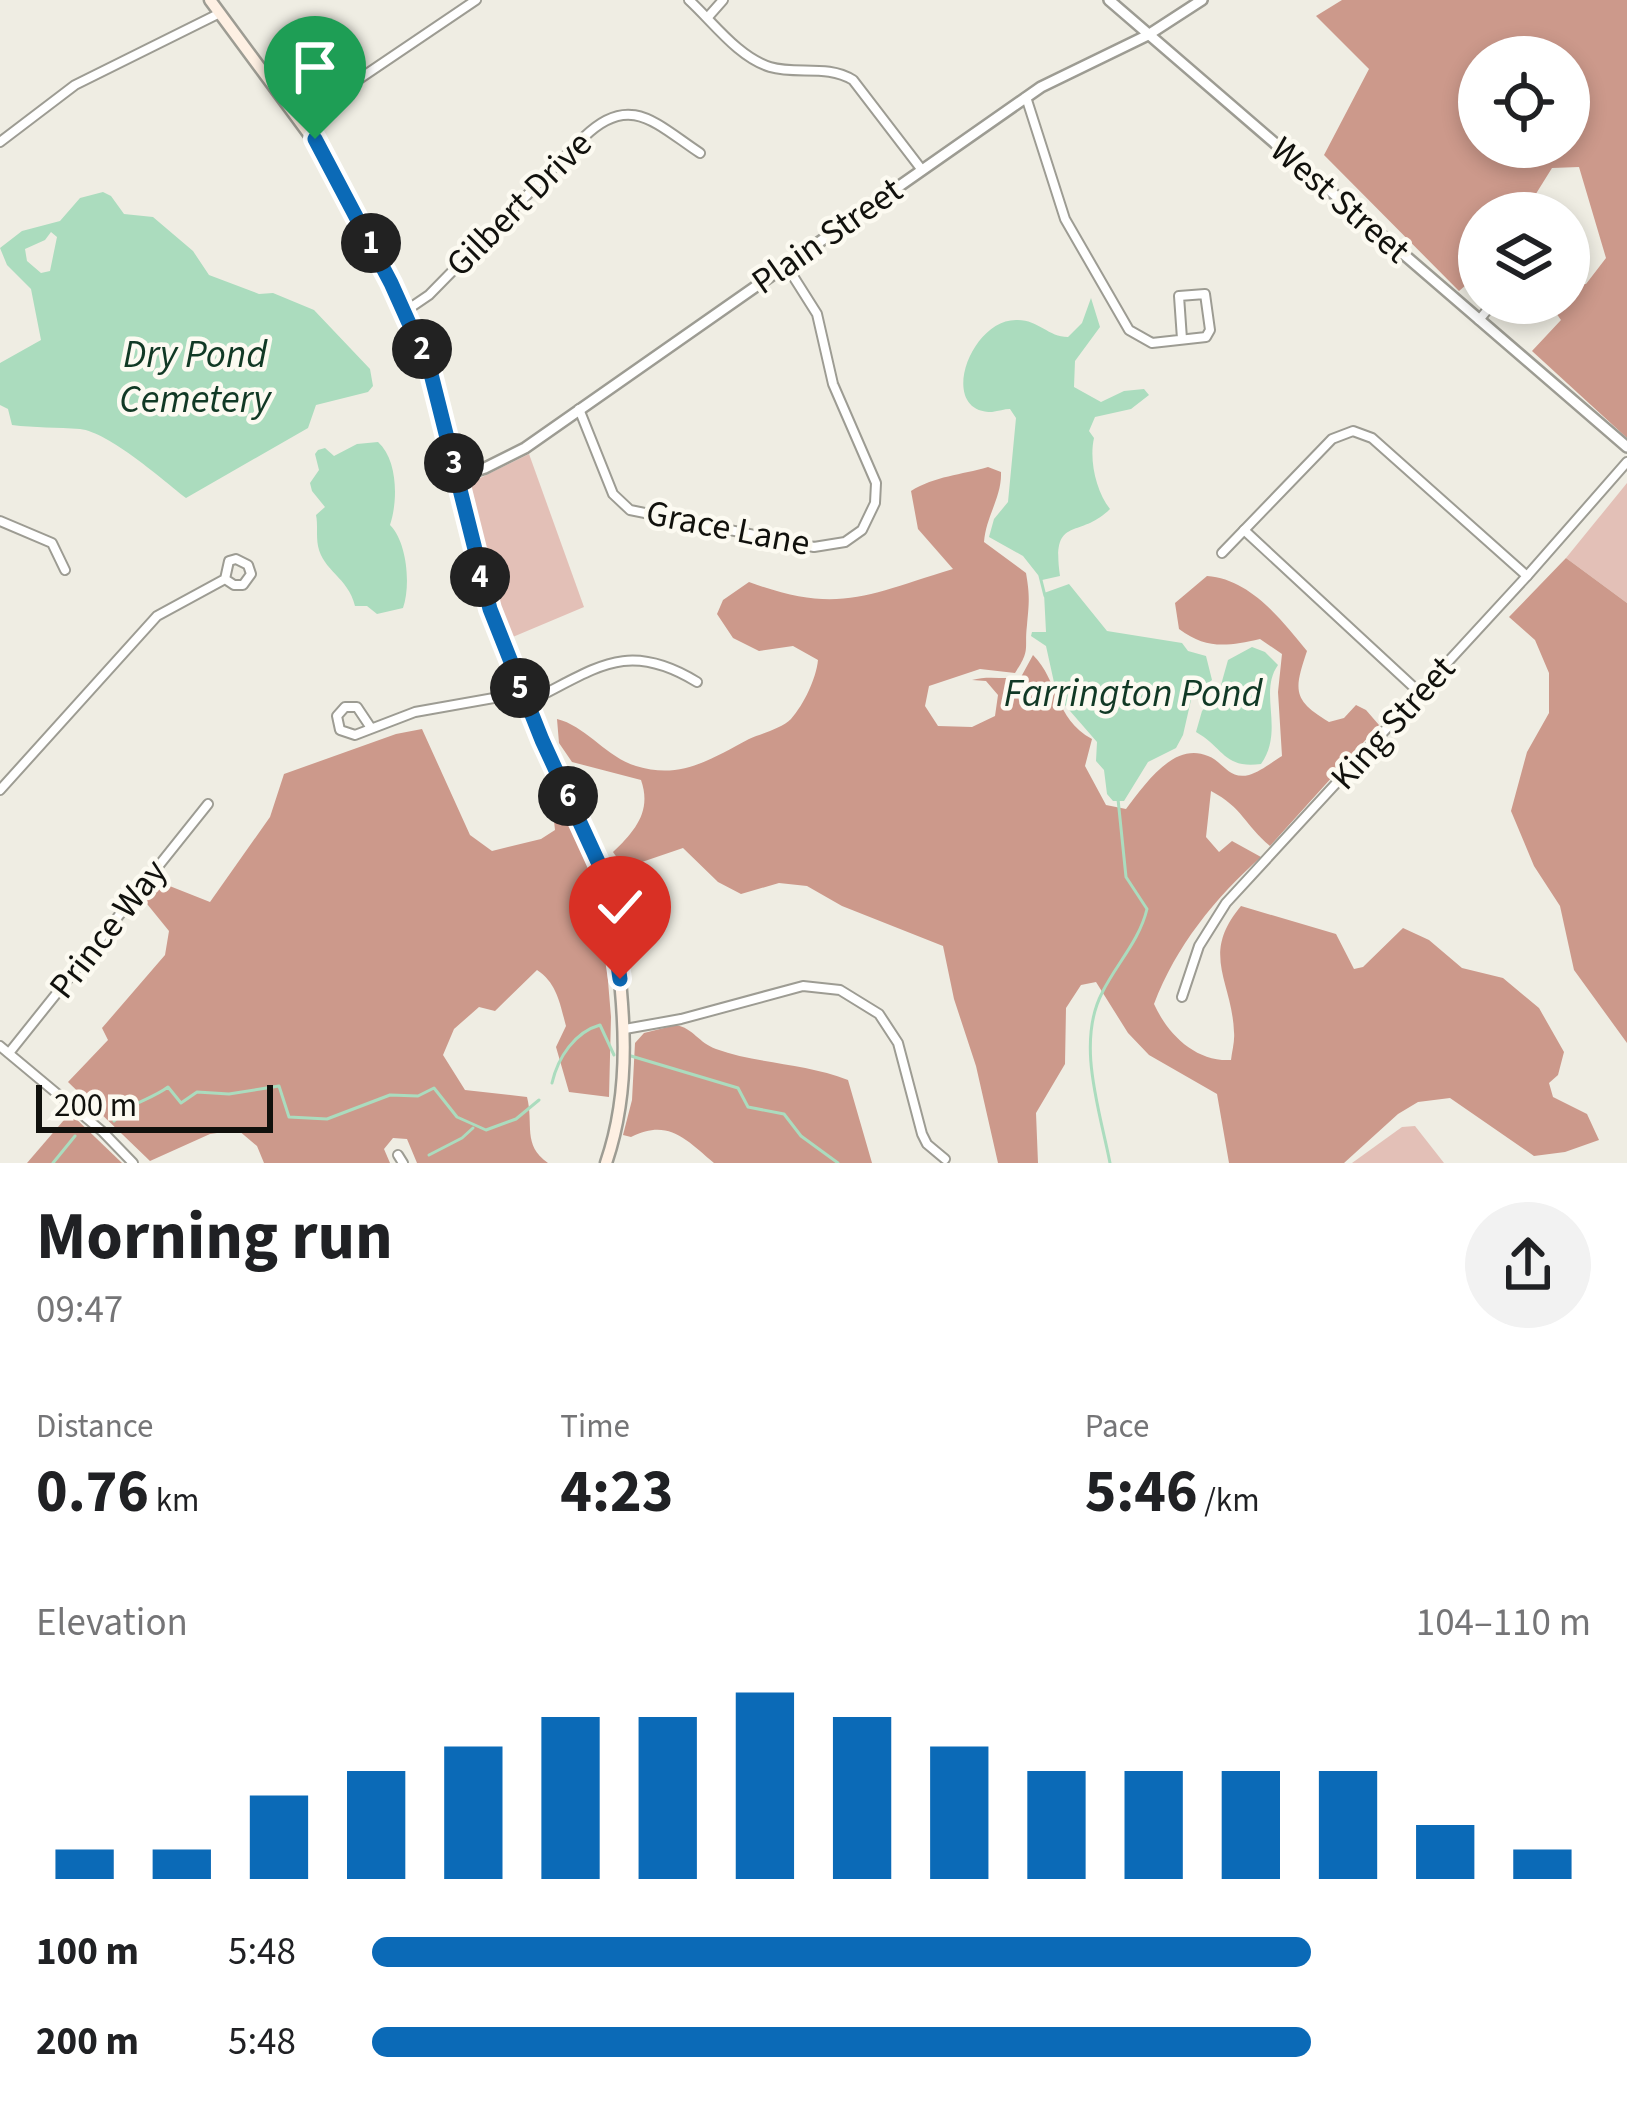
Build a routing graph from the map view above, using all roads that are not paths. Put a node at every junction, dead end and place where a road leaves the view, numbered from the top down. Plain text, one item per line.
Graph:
1 (210, 0) edge
2 (476, 0) edge
3 (689, 0) edge
4 (723, 0) edge
5 (1109, 0) edge
6 (1202, 0) edge
7 (220, 14) junction
8 (708, 17) junction
9 (1148, 34) junction
10 (1026, 97) junction
11 (300, 119) junction
12 (0, 142) edge
13 (700, 153) dead end
14 (922, 170) junction
15 (786, 265) junction
16 (1458, 302) edge
17 (404, 312) junction
18 (1484, 324) edge
19 (1182, 339) junction
20 (579, 410) junction
21 (1627, 447) edge
22 (1627, 462) edge
23 (457, 476) junction
24 (0, 521) edge
25 (1244, 530) junction
26 (1222, 553) dead end
27 (65, 570) dead end
28 (1527, 576) junction
29 (225, 580) dead end
30 (697, 682) dead end
31 (1420, 693) junction
32 (524, 698) junction
33 (371, 728) junction
34 (0, 790) edge
35 (208, 804) dead end
36 (1182, 997) dead end
37 (625, 1029) junction
38 (0, 1046) edge
39 (9, 1053) junction
40 (945, 1159) dead end
41 (134, 1163) edge
42 (606, 1163) edge

1 - 7 main road
2 - 11 street
3 - 8 street
4 - 8 street
5 - 9 street, West Street
6 - 9 street, Plain Street
7 - 11 main road
7 - 12 street
8 - 14 street
9 - 10 street, Plain Street
9 - 16 street, West Street
10 - 14 street, Plain Street
10 - 19 street
11 - 17 main road
13 - 17 street, Gilbert Drive
14 - 15 street, Plain Street
15 - 20 street, Plain Street
15 - 20 street, Grace Lane
17 - 23 main road
18 - 21 street, West Street
19 - 19 street
20 - 23 street, Plain Street
22 - 28 street, King Street
23 - 32 main road
24 - 27 street
25 - 26 street
25 - 28 street
25 - 31 street
28 - 31 street, King Street
29 - 34 street
30 - 32 street
31 - 36 street, King Street
32 - 33 street
32 - 37 main road
33 - 33 street
35 - 39 street, Prince Way
37 - 40 street
37 - 42 main road
38 - 39 street
39 - 41 street

